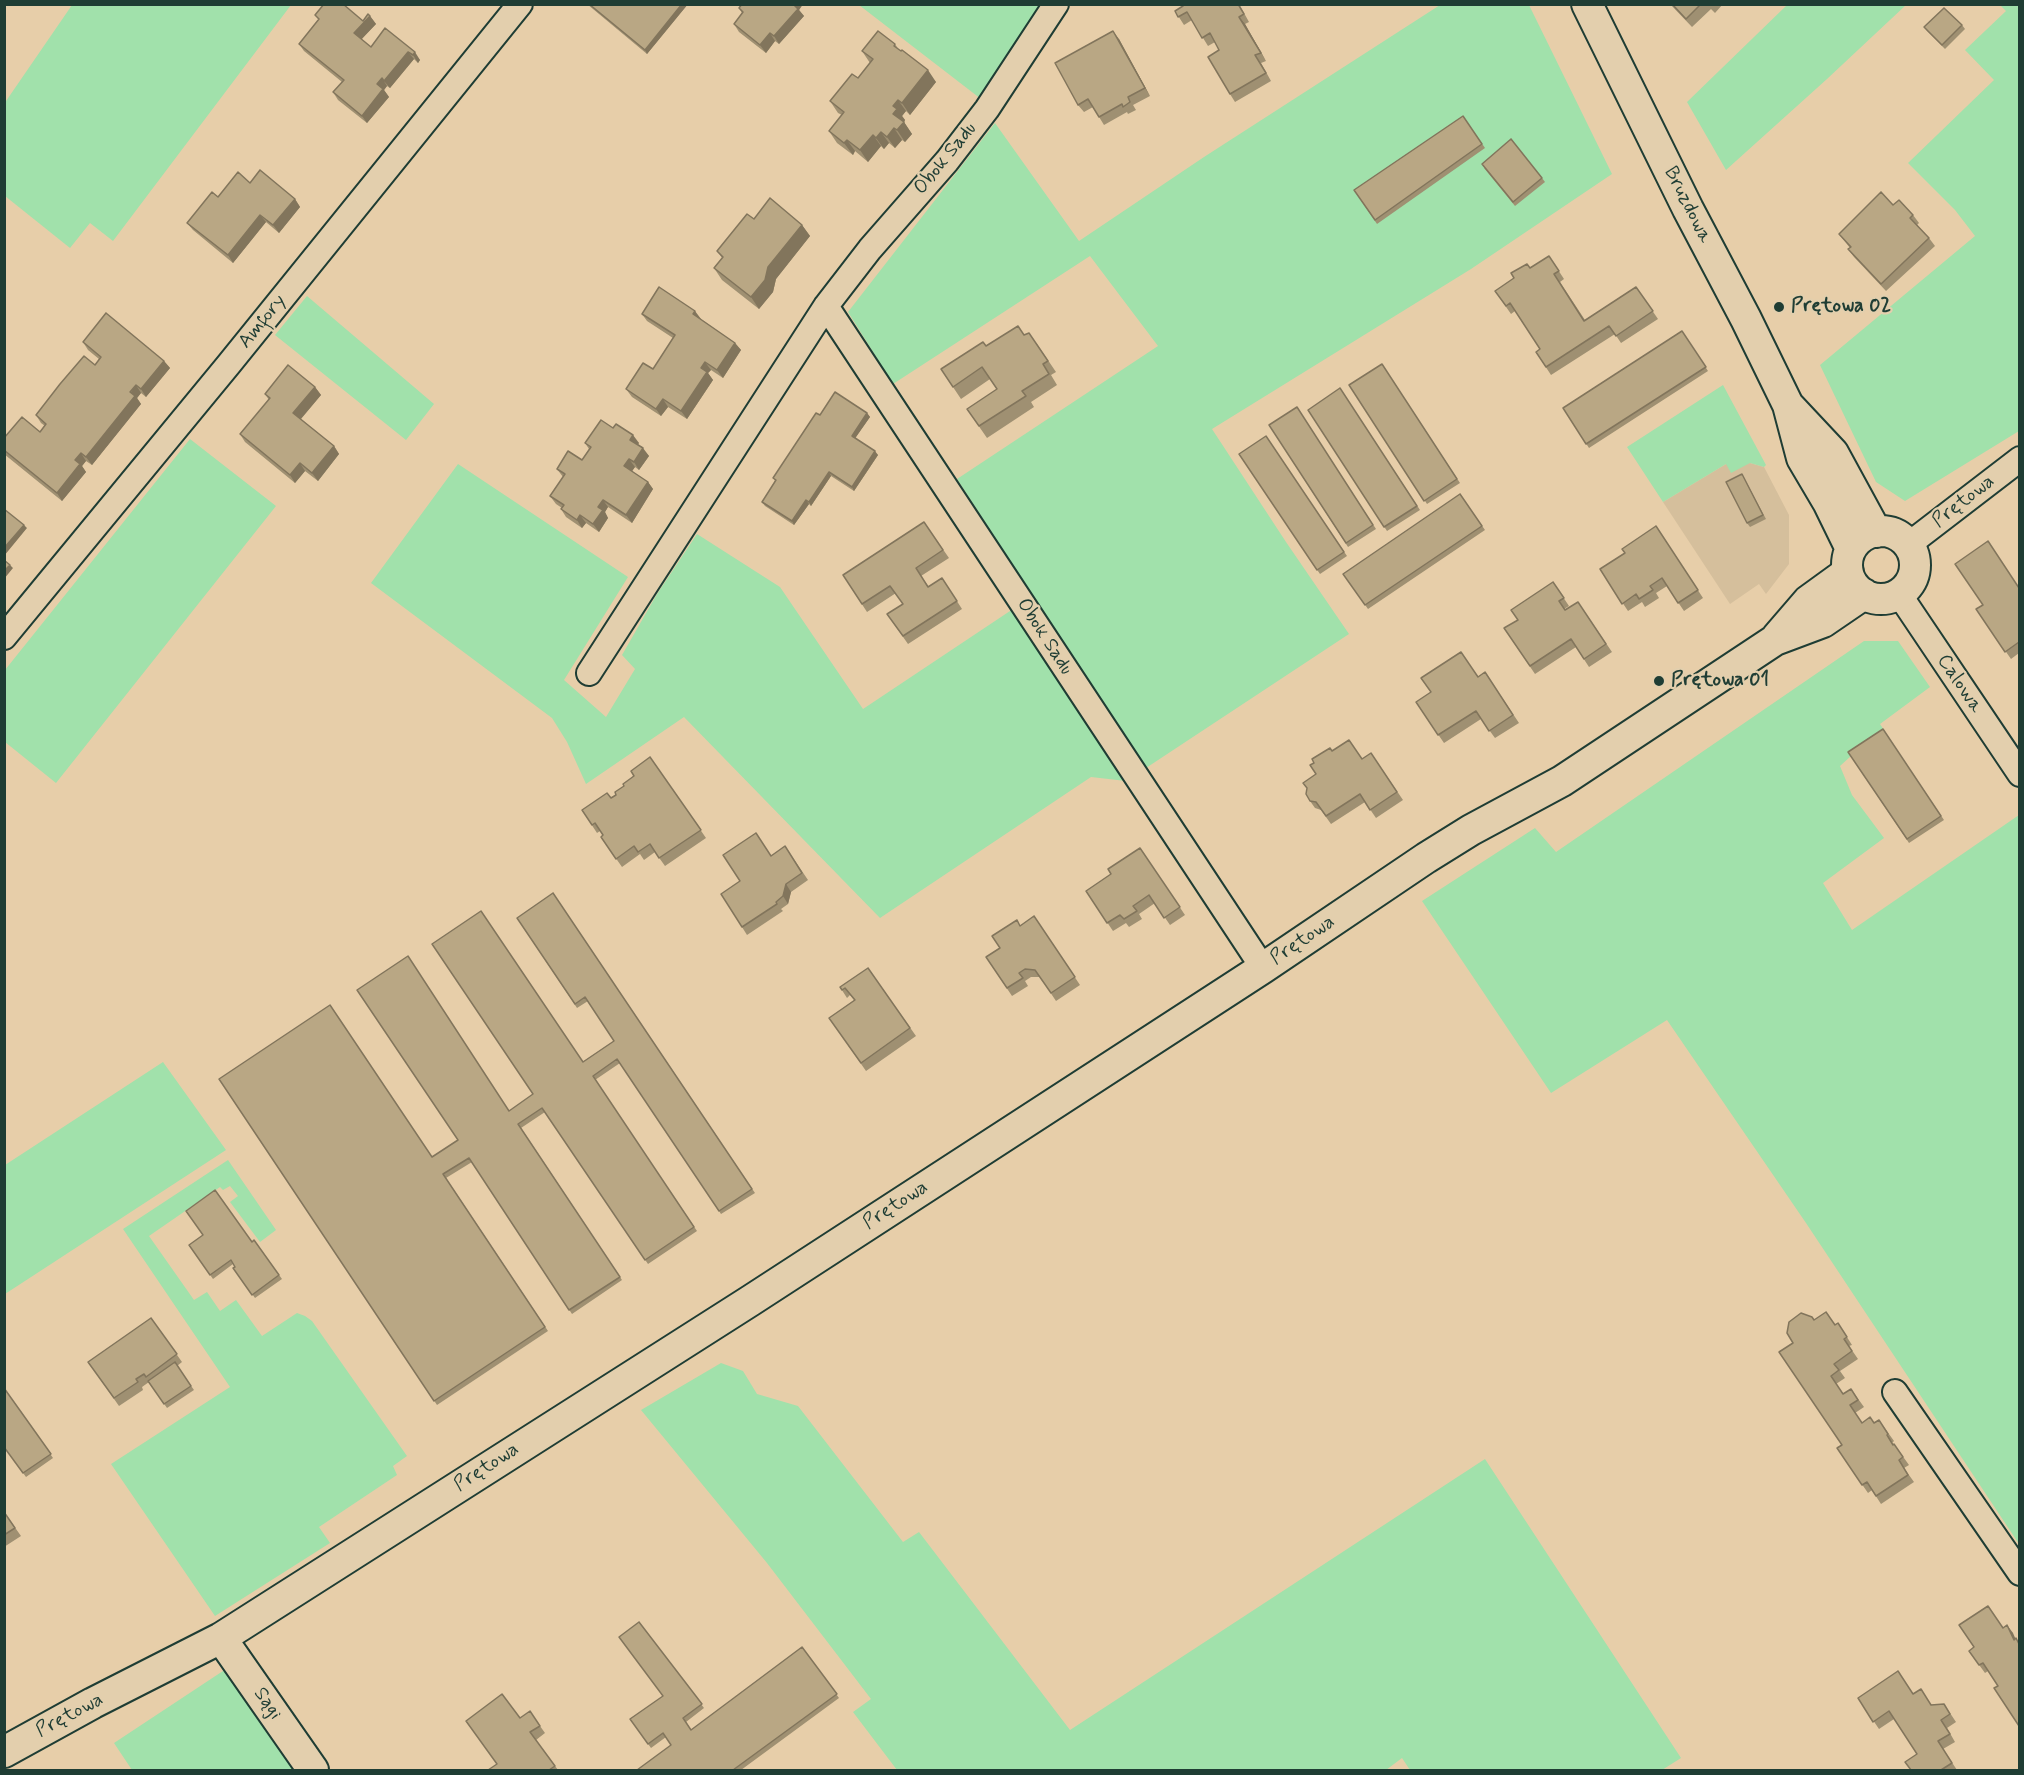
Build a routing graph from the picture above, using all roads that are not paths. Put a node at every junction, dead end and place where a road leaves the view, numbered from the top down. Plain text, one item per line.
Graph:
1 (520, 4) edge
2 (1056, 4) edge
3 (1587, 4) edge
4 (826, 306) junction
5 (1788, 405) junction
6 (2019, 459) edge
7 (1876, 532) junction
8 (1908, 545) junction
9 (1854, 572) junction
10 (1899, 594) junction
11 (4, 637) edge
12 (589, 673) dead end
13 (2019, 774) edge
14 (1263, 968) junction
15 (1895, 1392) dead end
16 (2019, 1573) edge
17 (221, 1638) junction
18 (4, 1752) edge
19 (314, 1770) edge

1 - 11 street, Amfory
2 - 4 street, Obok Sadu
3 - 5 street, Bruzdowa
4 - 12 street, Obok Sadu
4 - 14 street, Obok Sadu
5 - 7 street, Bruzdowa
5 - 9 street, Bruzdowa
6 - 8 street, Prętowa
7 - 8 street
7 - 9 street
8 - 10 street
9 - 10 street
9 - 14 street, Prętowa
10 - 13 street, Calowa
14 - 17 street, Prętowa
15 - 16 street
17 - 18 street, Prętowa
17 - 19 street, Sągi

